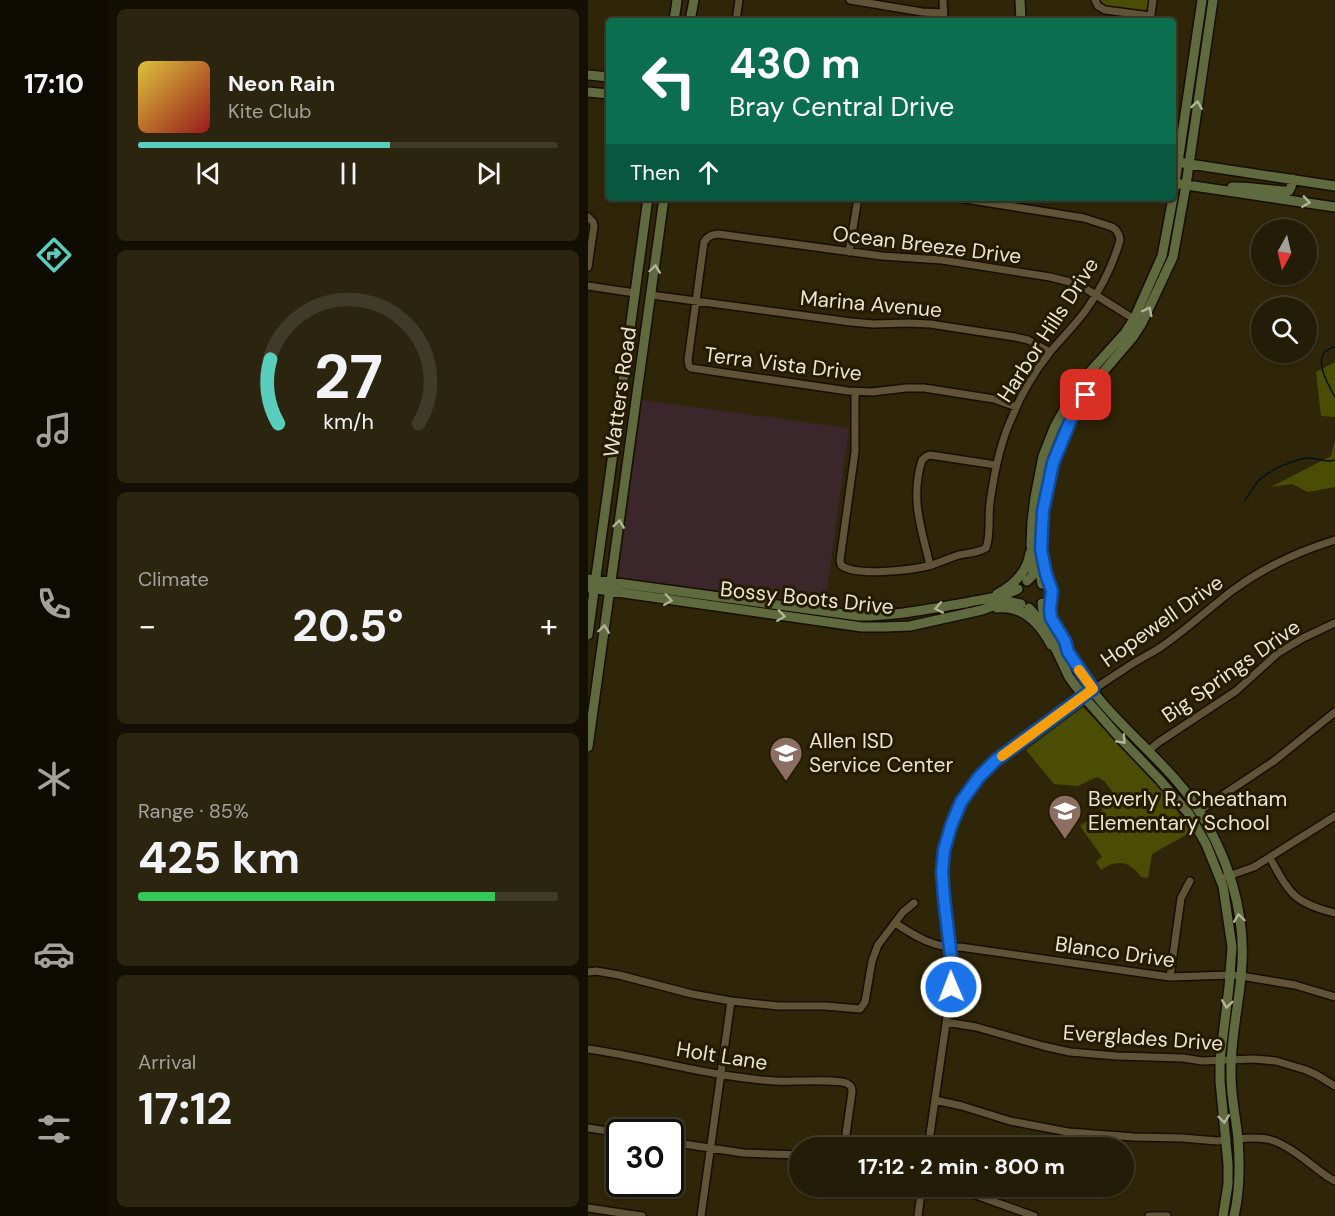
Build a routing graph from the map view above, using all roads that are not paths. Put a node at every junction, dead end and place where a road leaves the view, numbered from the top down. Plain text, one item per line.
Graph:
1 (677, 0) edge
2 (694, 0) edge
3 (739, 0) edge
4 (850, 0) edge
5 (943, 0) edge
6 (1020, 0) edge
7 (1153, 0) edge
8 (1202, 0) edge
9 (1213, 0) edge
10 (1096, 3) edge
11 (944, 17) edge
12 (674, 18) edge
13 (691, 18) edge
14 (736, 18) edge
15 (1021, 18) edge
16 (1145, 18) edge
17 (1150, 18) edge
18 (588, 75) edge
19 (606, 77) edge
20 (588, 92) edge
21 (606, 94) edge
22 (1176, 155) edge
23 (1176, 161) edge
24 (1189, 163) junction
25 (1293, 180) junction
26 (1176, 183) edge
27 (1186, 185) junction
28 (1335, 186) edge
29 (1217, 189) junction
30 (648, 201) edge
31 (664, 201) edge
32 (858, 201) edge
33 (977, 201) edge
34 (1172, 201) edge
35 (1335, 207) edge
36 (590, 218) edge
37 (849, 252) junction
38 (588, 267) edge
39 (588, 286) edge
40 (635, 293) junction
41 (651, 295) junction
42 (1095, 295) junction
43 (696, 301) junction
44 (1134, 319) junction
45 (1050, 352) junction
46 (855, 392) junction
47 (1016, 406) junction
48 (996, 465) junction
49 (1335, 540) edge
50 (1031, 545) junction
51 (1041, 549) junction
52 (930, 565) junction
53 (1027, 581) junction
54 (592, 584) edge
55 (1042, 584) junction
56 (610, 587) junction
57 (1018, 589) junction
58 (980, 600) junction
59 (1042, 603) junction
60 (1025, 606) junction
61 (982, 610) junction
62 (1335, 623) edge
63 (588, 635) edge
64 (1063, 653) junction
65 (1093, 689) junction
66 (1083, 696) junction
67 (1335, 712) edge
68 (588, 747) edge
69 (1148, 751) junction
70 (1199, 811) junction
71 (1335, 816) edge
72 (1269, 858) junction
73 (1230, 875) junction
74 (1220, 879) junction
75 (1190, 881) dead end
76 (914, 903) dead end
77 (1335, 914) edge
78 (895, 923) junction
79 (949, 948) junction
80 (588, 972) edge
81 (1230, 975) junction
82 (1241, 976) junction
83 (1170, 977) junction
84 (1335, 997) edge
85 (731, 1001) junction
86 (946, 1022) junction
87 (588, 1049) edge
88 (1220, 1060) junction
89 (1231, 1060) junction
90 (720, 1075) junction
91 (1335, 1086) edge
92 (935, 1100) junction
93 (588, 1128) edge
94 (606, 1131) edge
95 (846, 1137) edge
96 (930, 1137) edge
97 (1238, 1138) junction
98 (1227, 1140) junction
99 (684, 1144) edge
100 (710, 1149) junction
101 (789, 1155) edge
102 (1335, 1181) edge
103 (921, 1197) edge
104 (983, 1197) edge
105 (588, 1208) edge
106 (642, 1216) edge
107 (701, 1216) edge
108 (918, 1216) edge
109 (1034, 1216) edge
110 (1149, 1216) edge
111 (1167, 1216) edge
112 (1223, 1216) edge
113 (1234, 1216) edge

1 - 12 street
2 - 13 street
3 - 14 street
4 - 11 street
5 - 11 street
6 - 15 street
7 - 17 street
8 - 22 street
24 -> 9 street
10 - 16 street
18 - 19 street
20 - 21 street
23 - 24 street
24 - 25 street
24 - 27 street
25 - 28 street
25 - 29 street
26 - 27 street
27 - 29 street
51 -> 27 street
29 -> 35 street
30 - 40 street, Watters Road
41 -> 31 street, Watters Road
32 - 37 street
33 - 42 street, Harbor Hills Drive
34 - 44 street
36 - 38 street
37 - 42 street, Ocean Breeze Drive
37 - 43 street, Ocean Breeze Drive
39 - 40 street
40 - 54 street, Watters Road
41 - 43 street, Marina Avenue
56 -> 41 street, Watters Road
42 - 44 street, Ocean Breeze Drive
42 - 45 street, Harbor Hills Drive
43 - 45 street, Marina Avenue
43 - 46 street, Terra Vista Drive
44 - 50 street
45 - 47 street, Harbor Hills Drive
46 - 47 street, Terra Vista Drive
46 - 52 street
47 - 48 street, Harbor Hills Drive
48 - 52 street, Harbor Hills Drive
48 - 52 street
49 - 65 street, Hopewell Drive
50 - 53 street
50 - 58 street
51 - 55 street
51 - 64 street
53 - 55 street
53 - 57 street
54 - 56 street, Bossy Boots Drive
54 - 63 street, Watters Road
55 - 59 street
58 -> 56 street, Bossy Boots Drive
56 -> 61 street, Bossy Boots Drive
68 -> 56 street, Watters Road
57 - 58 street, Bossy Boots Drive
57 - 60 street
59 - 60 street
59 - 64 street
60 - 61 street, Bossy Boots Drive
60 - 64 street
61 - 64 street
62 - 69 street, Big Springs Drive
64 - 65 street
64 - 66 street
65 - 66 street, Hopewell Drive
65 - 69 street
66 -> 74 street
66 - 79 street, Hopewell Drive
67 - 70 street
69 - 70 street
70 - 73 street
71 - 72 street
72 - 73 street
72 - 77 street
73 - 74 street
82 -> 73 street
74 - 81 street
75 - 83 street
76 - 78 street
78 - 79 street, Blanco Drive
78 - 85 street
79 - 83 street, Blanco Drive
79 - 86 street, Hopewell Drive
80 - 85 street
81 - 82 street, Blanco Drive
81 - 83 street, Blanco Drive
81 -> 88 street
82 - 84 street, Blanco Drive
82 - 89 street
85 - 90 street
86 - 88 street, Everglades Drive
86 - 92 street, Hopewell Drive
87 - 90 street, Holt Lane
88 - 89 street, Everglades Drive
88 -> 98 street
89 - 91 street, Everglades Drive
89 - 97 street
90 - 95 street, Holt Lane
90 - 100 street
92 - 96 street, Hopewell Drive
92 - 98 street
93 - 94 street
97 - 102 street
97 - 113 street
98 - 112 street
99 - 100 street
100 - 101 street
100 - 107 street
103 - 108 street
104 - 109 street
105 - 106 street
110 - 111 street

